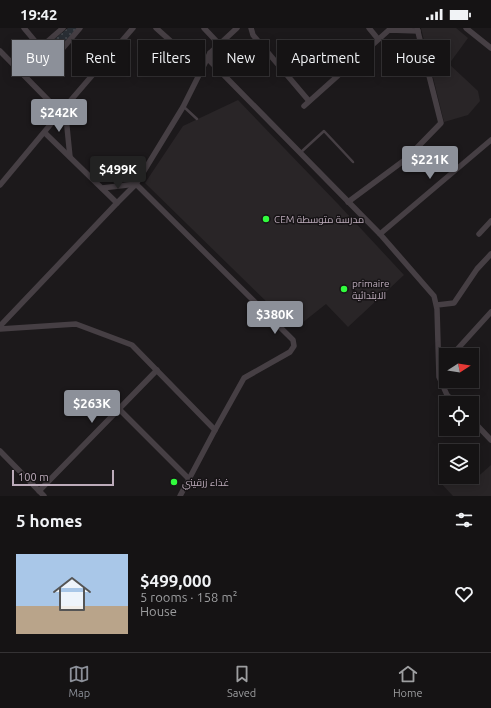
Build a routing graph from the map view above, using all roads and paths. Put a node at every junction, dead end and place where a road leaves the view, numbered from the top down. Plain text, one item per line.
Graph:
1 (24, 28) edge
2 (63, 28) edge
3 (80, 28) edge
4 (133, 28) edge
5 (156, 28) edge
6 (204, 28) edge
7 (238, 28) edge
8 (251, 28) edge
9 (369, 28) edge
10 (466, 28) edge
11 (418, 29) edge
12 (378, 39) junction
13 (35, 40) edge
14 (49, 40) edge
15 (170, 40) edge
16 (215, 40) edge
17 (224, 40) edge
18 (64, 47) edge
19 (491, 48) edge
20 (213, 50) edge
21 (0, 52) edge
22 (210, 53) junction
23 (205, 62) edge
24 (198, 76) edge
25 (309, 101) junction
26 (304, 106) dead end
27 (65, 107) junction
28 (183, 107) junction
29 (197, 119) dead end
30 (44, 133) junction
31 (491, 140) edge
32 (300, 153) junction
33 (70, 158) junction
34 (353, 162) dead end
35 (136, 184) junction
36 (0, 185) edge
37 (102, 188) junction
38 (348, 202) junction
39 (117, 203) junction
40 (491, 221) edge
41 (380, 234) junction
42 (479, 234) dead end
43 (491, 254) edge
44 (437, 305) junction
45 (491, 312) edge
46 (0, 327) edge
47 (458, 348) edge
48 (439, 368) edge
49 (157, 370) junction
50 (119, 409) junction
51 (479, 427) edge
52 (215, 430) junction
53 (491, 440) edge
54 (0, 451) edge
55 (189, 479) junction
56 (38, 491) junction
57 (44, 496) edge
58 (180, 496) edge

1 - 13 street
2 - 14 street
3 - 18 street
4 - 27 street
5 - 15 street
6 - 16 street
7 - 17 street
8 - 25 street
9 - 12 street
10 - 19 street
11 - 12 street
11 - 38 street
12 - 25 street
20 - 22 street
21 - 27 street
22 - 23 street
22 - 32 street
24 - 28 street
25 - 26 street
27 - 30 street
27 - 33 street
28 - 29 lane
28 - 35 street
30 - 33 street
30 - 36 street
31 - 41 street
32 - 34 lane
32 - 38 street
33 - 37 street
35 - 37 street
35 - 39 street
35 - 52 street
37 - 39 street
38 - 41 street
39 - 46 street
40 - 42 street
41 - 44 street
43 - 44 street
44 - 48 street
45 - 47 street
46 - 49 street
49 - 50 street
49 - 52 street
50 - 55 street
50 - 56 street
51 - 53 street
52 - 55 street
54 - 56 street
55 - 58 street
56 - 57 street

